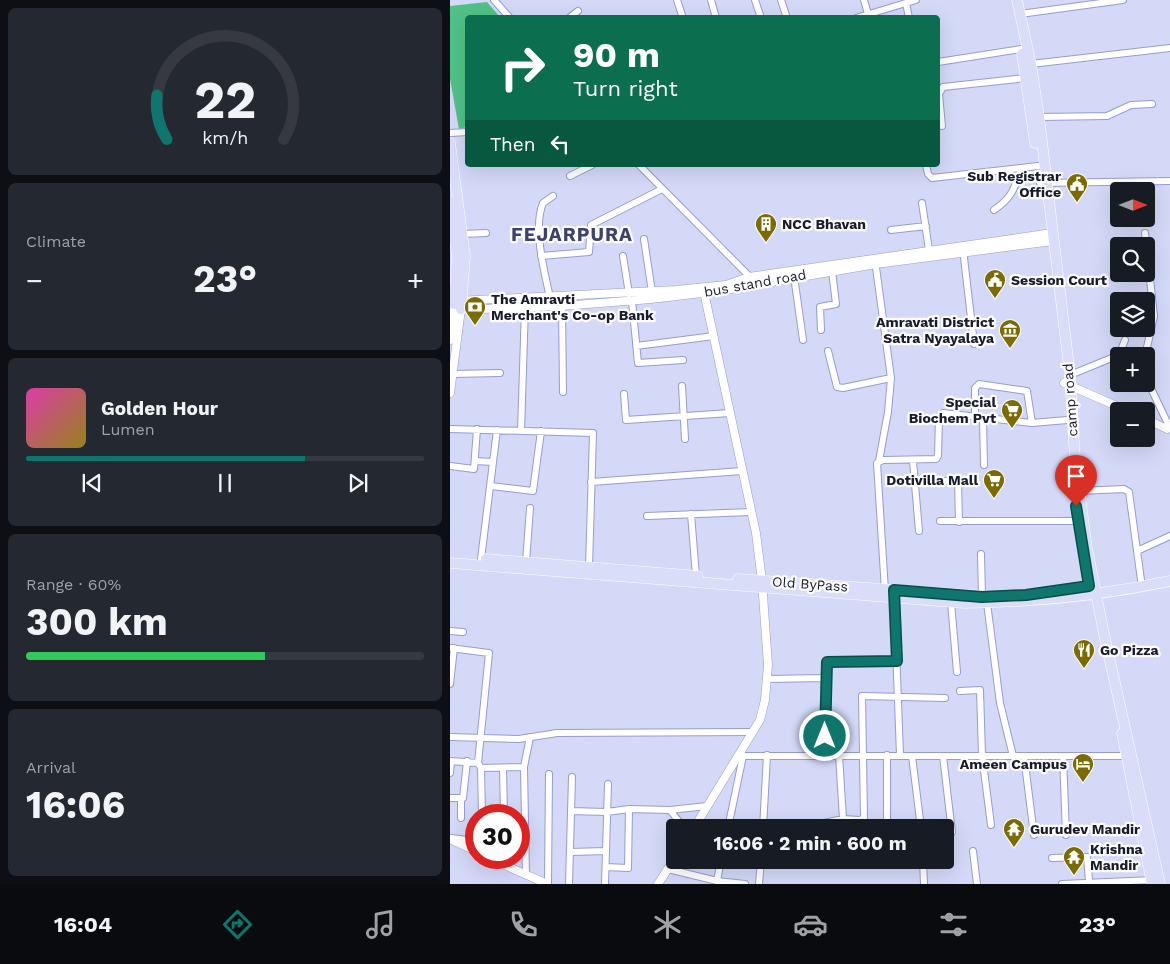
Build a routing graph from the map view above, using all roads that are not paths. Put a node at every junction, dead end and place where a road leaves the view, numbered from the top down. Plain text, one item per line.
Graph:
1 (494, 0) edge
2 (677, 0) edge
3 (711, 0) edge
4 (755, 0) edge
5 (781, 0) edge
6 (864, 0) edge
7 (916, 0) edge
8 (1012, 0) edge
9 (1017, 0) edge
10 (1123, 0) edge
11 (906, 3) junction
12 (578, 11) dead end
13 (868, 14) junction
14 (1020, 14) junction
15 (507, 15) edge
16 (573, 15) edge
17 (682, 15) edge
18 (715, 15) edge
19 (760, 15) edge
20 (786, 15) edge
21 (865, 15) edge
22 (908, 15) edge
23 (1024, 48) junction
24 (1170, 48) edge
25 (940, 62) edge
26 (1031, 64) junction
27 (1026, 78) junction
28 (940, 92) edge
29 (1152, 104) dead end
30 (940, 105) edge
31 (1039, 117) junction
32 (942, 126) dead end
33 (465, 132) edge
34 (450, 133) edge
35 (450, 143) edge
36 (1038, 166) junction
37 (588, 167) edge
38 (641, 167) edge
39 (926, 167) edge
40 (1022, 168) junction
41 (570, 176) dead end
42 (1170, 181) edge
43 (1044, 183) junction
44 (662, 189) junction
45 (553, 196) dead end
46 (450, 202) edge
47 (922, 203) dead end
48 (994, 210) dead end
49 (926, 226) junction
50 (891, 230) dead end
51 (486, 233) dead end
52 (462, 234) junction
53 (1145, 234) dead end
54 (1050, 237) junction
55 (644, 239) dead end
56 (963, 249) junction
57 (929, 250) junction
58 (541, 256) junction
59 (623, 256) dead end
60 (453, 257) edge
61 (875, 261) junction
62 (832, 270) junction
63 (794, 276) junction
64 (749, 277) junction
65 (756, 283) junction
66 (652, 292) junction
67 (704, 292) junction
68 (550, 296) junction
69 (631, 297) junction
70 (455, 306) edge
71 (552, 306) junction
72 (562, 306) junction
73 (525, 307) junction
74 (821, 330) dead end
75 (714, 336) junction
76 (450, 340) edge
77 (803, 340) dead end
78 (1125, 340) dead end
79 (974, 344) dead end
80 (636, 346) junction
81 (1147, 347) edge
82 (828, 351) dead end
83 (683, 360) dead end
84 (500, 373) dead end
85 (452, 374) junction
86 (891, 378) junction
87 (1068, 381) junction
88 (682, 386) dead end
89 (563, 392) dead end
90 (1152, 392) edge
91 (450, 393) edge
92 (624, 394) dead end
93 (1110, 402) edge
94 (730, 413) junction
95 (684, 416) junction
96 (975, 417) junction
97 (983, 419) junction
98 (1067, 420) junction
99 (1032, 423) junction
100 (1155, 423) edge
101 (450, 428) edge
102 (1169, 428) edge
103 (477, 429) junction
104 (497, 430) junction
105 (521, 431) junction
106 (541, 431) junction
107 (685, 439) dead end
108 (475, 461) junction
109 (879, 461) junction
110 (913, 461) junction
111 (493, 462) junction
112 (984, 465) dead end
113 (450, 466) edge
114 (742, 471) junction
115 (915, 481) junction
116 (591, 482) junction
117 (491, 486) junction
118 (1079, 491) junction
119 (530, 508) dead end
120 (751, 512) junction
121 (691, 514) junction
122 (647, 516) dead end
123 (940, 521) dead end
124 (1079, 521) junction
125 (959, 522) junction
126 (919, 530) dead end
127 (1170, 536) edge
128 (1137, 551) junction
129 (981, 554) dead end
130 (450, 556) edge
131 (481, 559) junction
132 (526, 562) junction
133 (450, 563) edge
134 (589, 567) junction
135 (696, 576) junction
136 (678, 577) junction
137 (1170, 579) edge
138 (1141, 580) junction
139 (762, 585) junction
140 (1092, 589) junction
141 (890, 594) junction
142 (985, 600) junction
143 (951, 602) junction
144 (450, 631) edge
145 (463, 632) dead end
146 (452, 648) edge
147 (897, 661) junction
148 (957, 672) dead end
149 (826, 678) junction
150 (767, 679) junction
151 (450, 684) edge
152 (960, 691) dead end
153 (898, 696) junction
154 (945, 698) dead end
155 (752, 732) junction
156 (450, 737) edge
157 (530, 737) junction
158 (479, 738) junction
159 (767, 755) junction
160 (825, 755) junction
161 (839, 755) junction
162 (864, 755) junction
163 (887, 755) junction
164 (900, 755) junction
165 (982, 755) junction
166 (741, 756) junction
167 (912, 756) junction
168 (943, 756) junction
169 (1013, 756) junction
170 (1024, 756) junction
171 (1062, 756) junction
172 (1125, 756) junction
173 (451, 761) edge
174 (466, 761) junction
175 (479, 766) junction
176 (524, 767) junction
177 (503, 769) junction
178 (450, 773) edge
179 (549, 774) dead end
180 (572, 778) dead end
181 (608, 784) dead end
182 (450, 798) edge
183 (464, 798) junction
184 (481, 804) edge
185 (504, 804) edge
186 (525, 804) edge
187 (707, 806) junction
188 (628, 809) junction
189 (670, 810) junction
190 (572, 811) junction
191 (607, 812) junction
192 (461, 818) dead end
193 (677, 819) edge
194 (699, 819) edge
195 (730, 819) edge
196 (764, 819) edge
197 (843, 819) edge
198 (862, 819) edge
199 (887, 819) edge
200 (920, 819) edge
201 (950, 819) edge
202 (991, 825) dead end
203 (1034, 835) dead end
204 (1066, 835) dead end
205 (450, 839) edge
206 (465, 840) edge
207 (465, 846) edge
208 (606, 851) junction
209 (974, 851) dead end
210 (570, 852) junction
211 (1052, 858) dead end
212 (606, 867) junction
213 (513, 869) edge
214 (526, 869) edge
215 (668, 869) joint
216 (719, 869) edge
217 (760, 869) edge
218 (923, 869) edge
219 (526, 875) junction
220 (717, 881) junction
221 (1089, 881) junction
222 (1155, 882) edge
223 (547, 884) edge
224 (570, 884) edge
225 (605, 884) edge
226 (658, 884) edge
227 (745, 884) edge
228 (759, 884) edge
229 (924, 884) edge
230 (977, 884) edge
231 (1062, 884) edge

1 - 15 street
2 - 17 street
3 - 18 street
4 - 19 street
5 - 20 street
6 - 13 street
7 - 11 street
8 - 23 main road, camp road
9 - 14 main road, camp road
10 - 14 street
11 - 13 street
11 - 22 street
12 - 16 street
13 - 21 street
14 - 23 main road, camp road
23 - 25 street
23 - 26 main road, camp road
23 - 27 main road, camp road
24 - 26 street
26 - 31 main road, camp road
27 - 28 street
27 - 36 main road, camp road
29 - 31 street
30 - 32 street
31 - 43 main road, camp road
33 - 34 street
35 - 52 main road
36 - 40 street
36 - 43 main road, camp road
37 - 41 street
38 - 44 street
39 - 40 street
40 - 48 street
42 - 43 street
43 - 54 main road, camp road
44 - 58 street
44 - 64 street
45 - 58 street
46 - 60 main road
47 - 49 street
49 - 50 street
49 - 57 street
51 - 52 street
52 - 70 main road
53 - 81 street
54 - 56 street, bus stand road
54 - 87 main road, camp road
55 - 66 street
56 - 57 street, bus stand road
56 - 61 street, bus stand road
56 - 79 street
57 - 61 street, bus stand road
58 - 68 street
59 - 69 street
60 - 70 main road
61 - 62 street, bus stand road
61 - 64 street, bus stand road
61 - 86 street
62 - 63 street, bus stand road
62 - 74 street
63 - 65 street, bus stand road
63 - 77 street
64 - 65 street
64 - 66 street, bus stand road
65 - 67 street, bus stand road
66 - 69 street, bus stand road
67 - 69 street, bus stand road
67 - 75 street
68 - 69 street, bus stand road
68 - 70 street, bus stand road
68 - 71 street
69 - 72 street, bus stand road
69 - 80 street
70 - 73 street, bus stand road
70 - 76 street
70 - 85 street
71 - 72 street, bus stand road
71 - 73 street, bus stand road
72 - 89 street
73 - 105 street
75 - 80 street
75 - 94 street
78 - 87 street
80 - 83 street
82 - 86 street
84 - 85 street
85 - 91 street
86 - 109 street
87 - 93 street
87 - 98 main road, camp road
87 - 118 main road, camp road
88 - 95 street
90 - 102 street
92 - 95 street
94 - 95 street
94 - 114 street
95 - 107 street
96 - 97 street
96 - 99 street
96 - 110 street
97 - 99 street
97 - 112 street
98 - 99 street
98 - 124 main road, camp road
100 - 102 street
101 - 103 street
103 - 104 street
103 - 108 street
104 - 105 street
104 - 111 street
105 - 106 street
106 - 116 street
106 - 117 street
108 - 111 street
108 - 113 street
109 - 110 street
109 - 141 street
110 - 115 street
111 - 117 street
114 - 116 street
114 - 120 street
115 - 125 street
115 - 126 street
116 - 134 street
117 - 131 street
118 - 128 street
118 - 140 main road, camp road
119 - 132 street
120 - 121 street
120 - 139 street
121 - 122 street
121 - 135 street
123 - 125 street
124 - 125 street
124 - 140 main road, camp road
127 - 128 street
128 - 138 street
129 - 142 street
130 - 131 main road, Old ByPass
131 - 132 main road, Old ByPass
132 - 134 main road, Old ByPass
133 - 136 main road
134 - 136 main road, Old ByPass
135 - 136 main road, Old ByPass
135 - 139 main road, Old ByPass
136 - 139 main road
137 - 138 main road, Old ByPass
137 - 140 main road
138 - 140 main road, Old ByPass
139 - 141 main road, Old ByPass
139 - 150 street
140 - 142 main road, Old ByPass
140 - 172 main road, camp road
140 - 222 main road, camp road
141 - 142 main road, Old ByPass
141 - 143 main road
141 - 147 street
142 - 143 main road
142 - 169 street
143 - 148 street
144 - 145 street
146 - 151 street
146 - 158 street
147 - 149 street
147 - 153 street
149 - 150 street
149 - 160 street
150 - 155 street
152 - 165 street
153 - 154 street
153 - 162 street
153 - 164 street
155 - 157 street
155 - 166 street
156 - 158 street
157 - 158 street
157 - 176 street
158 - 175 street
159 - 160 street
159 - 166 street
159 - 196 street
160 - 161 street
161 - 162 street
161 - 197 street
162 - 163 street
162 - 198 street
163 - 164 street
163 - 199 street
164 - 167 street
165 - 168 street
165 - 169 street
165 - 202 street
166 - 187 street
166 - 195 street
167 - 168 street
167 - 200 street
168 - 201 street
169 - 170 street
170 - 171 street
170 - 203 street
171 - 172 street
171 - 204 street
172 - 222 main road, camp road
173 - 174 street
173 - 178 street
174 - 175 street
174 - 183 street
175 - 177 street
175 - 184 street
176 - 177 street
176 - 186 street
177 - 185 street
179 - 223 street
180 - 190 street
181 - 191 street
182 - 183 street
183 - 192 street
187 - 189 street
187 - 194 street
188 - 189 street
188 - 191 street
188 - 212 street
189 - 193 street
190 - 191 street
190 - 210 street
191 - 208 street
205 - 206 street
205 - 207 street
208 - 210 street
208 - 212 street
209 - 230 street
210 - 224 street
211 - 221 street
212 - 225 street
213 - 219 street
214 - 219 street
215 - 220 street
215 - 226 street
216 - 220 street
217 - 228 street
218 - 229 street
219 - 223 street
220 - 227 street
221 - 222 street
221 - 231 street

